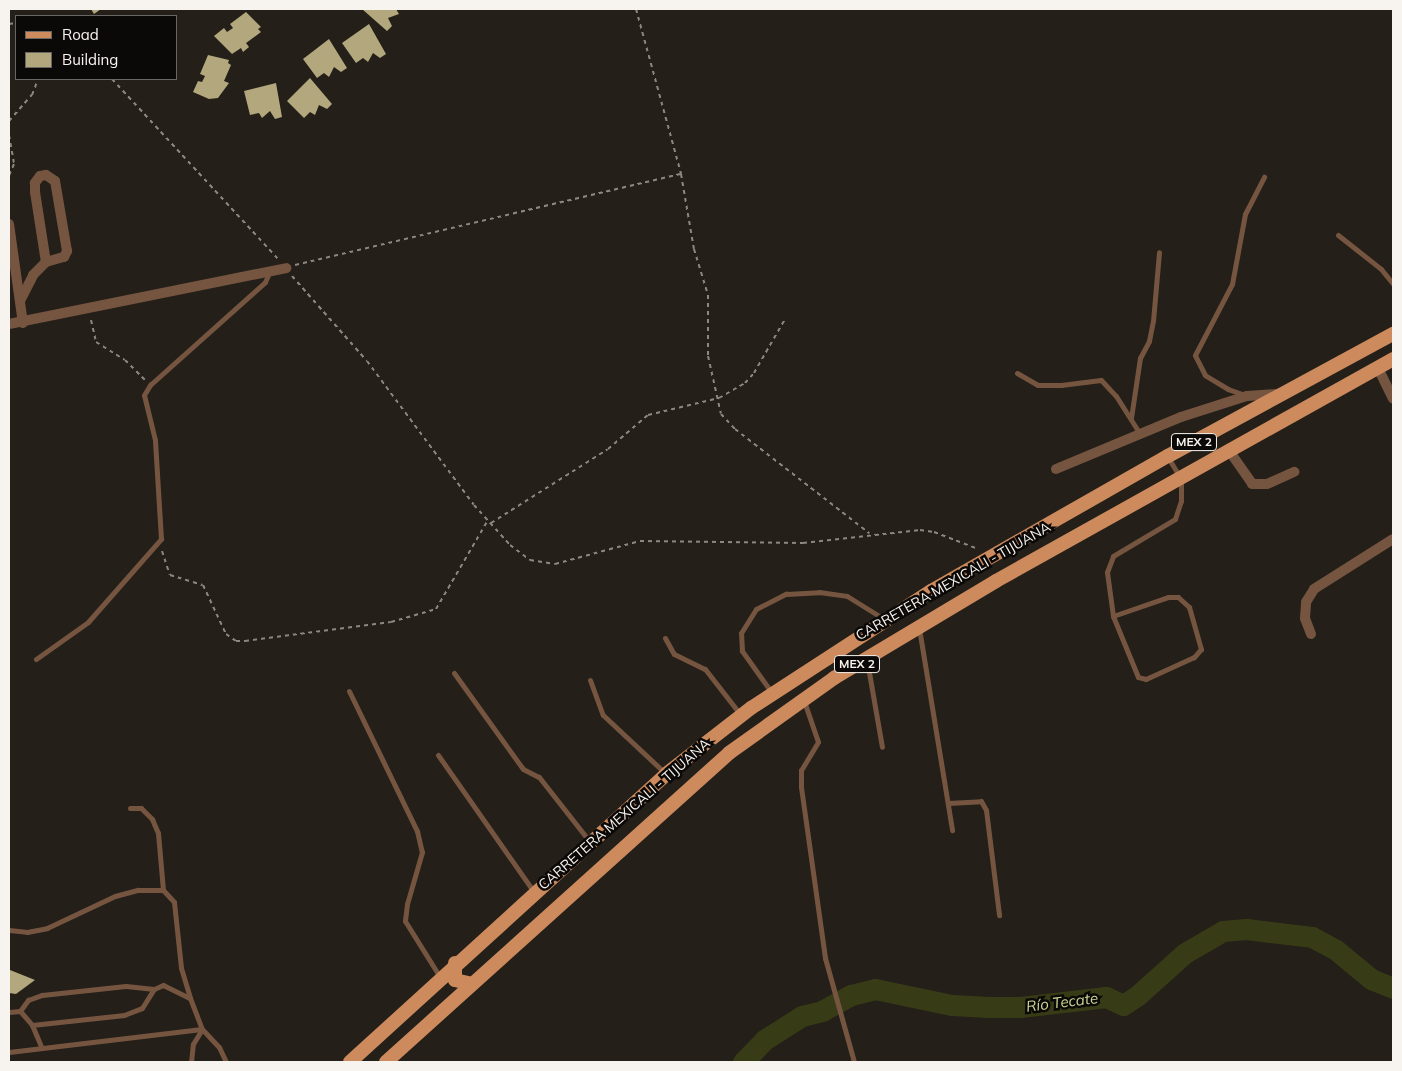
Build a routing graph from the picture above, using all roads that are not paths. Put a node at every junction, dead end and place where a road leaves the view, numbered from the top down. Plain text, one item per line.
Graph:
1 (1264, 177) dead end
2 (9, 224) edge
3 (1338, 235) dead end
4 (1159, 252) dead end
5 (46, 262) junction
6 (286, 268) road end
7 (270, 272) junction
8 (1393, 284) edge
9 (20, 301) junction
10 (23, 323) junction
11 (9, 324) edge
12 (1393, 334) edge
13 (1393, 359) edge
14 (1378, 368) junction
15 (1018, 373) dead end
16 (1285, 393) junction
17 (1248, 396) junction
18 (1393, 399) edge
19 (1131, 418) junction
20 (1140, 434) junction
21 (1230, 452) junction
22 (1168, 456) junction
23 (1056, 468) dead end
24 (1294, 472) dead end
25 (1181, 479) junction
26 (1393, 539) edge
27 (1113, 616) junction
28 (884, 619) junction
29 (918, 625) junction
30 (1311, 634) dead end
31 (666, 638) dead end
32 (866, 658) junction
33 (36, 659) dead end
34 (454, 673) dead end
35 (590, 680) dead end
36 (349, 691) dead end
37 (772, 693) junction
38 (803, 700) junction
39 (740, 715) junction
40 (882, 747) dead end
41 (438, 755) dead end
42 (666, 774) junction
43 (948, 803) junction
44 (130, 808) dead end
45 (952, 830) dead end
46 (590, 842) junction
47 (163, 890) junction
48 (534, 893) junction
49 (999, 914) dead end
50 (9, 930) edge
51 (455, 963) junction
52 (440, 978) junction
53 (472, 984) junction
54 (154, 989) junction
55 (190, 998) junction
56 (20, 1011) junction
57 (9, 1012) edge
58 (32, 1025) junction
59 (202, 1029) junction
60 (41, 1046) junction
61 (9, 1052) edge
62 (191, 1062) edge
63 (226, 1062) edge
64 (350, 1062) edge
65 (386, 1062) edge
66 (854, 1062) edge

1 - 17 lane
2 - 9 street
3 - 8 lane
4 - 19 lane
5 - 5 street
5 - 9 street
6 - 7 street
7 - 10 street
7 - 33 lane
9 - 10 street
10 - 11 street
12 - 16 main road, CARRETERA MEXICALI - TIJUANA / MEX 2
13 - 14 main road, CARRETERA MEXICALI - TIJUANA / MEX 2
14 - 18 street
14 - 21 main road, CARRETERA MEXICALI - TIJUANA / MEX 2
15 - 19 lane
16 - 17 street
16 - 22 main road, CARRETERA MEXICALI - TIJUANA / MEX 2
17 - 20 street
19 - 20 lane
20 - 23 street
21 - 24 street
21 - 25 main road, CARRETERA MEXICALI - TIJUANA / MEX 2
22 - 25 lane
22 - 28 main road, CARRETERA MEXICALI - TIJUANA / MEX 2
25 - 27 lane
25 - 29 main road, CARRETERA MEXICALI - TIJUANA / MEX 2
26 - 30 street
27 - 27 lane
28 - 37 main road, CARRETERA MEXICALI - TIJUANA / MEX 2
28 - 37 lane
29 - 32 main road, CARRETERA MEXICALI - TIJUANA / MEX 2
29 - 43 lane
31 - 39 lane
32 - 38 main road, CARRETERA MEXICALI - TIJUANA / MEX 2
32 - 40 lane
34 - 46 lane
35 - 42 lane
36 - 52 lane
37 - 39 main road, CARRETERA MEXICALI - TIJUANA / MEX 2
38 - 53 main road, CARRETERA MEXICALI - TIJUANA / MEX 2
38 - 66 lane
39 - 42 main road, CARRETERA MEXICALI - TIJUANA / MEX 2
41 - 48 lane
42 - 46 main road, CARRETERA MEXICALI - TIJUANA / MEX 2
43 - 45 lane
43 - 49 lane
44 - 47 lane
46 - 48 main road, CARRETERA MEXICALI - TIJUANA / MEX 2
47 - 50 lane
47 - 55 lane
48 - 51 main road, CARRETERA MEXICALI - TIJUANA / MEX 2
51 - 52 main road, CARRETERA MEXICALI - TIJUANA / MEX 2
51 - 53 main road
52 - 64 main road, CARRETERA MEXICALI - TIJUANA / MEX 2
53 - 65 main road, CARRETERA MEXICALI - TIJUANA / MEX 2
54 - 55 lane
54 - 56 lane
54 - 58 lane
55 - 59 lane
56 - 57 lane
56 - 58 lane
58 - 60 lane
59 - 60 lane
59 - 62 lane
59 - 63 lane
60 - 61 lane

